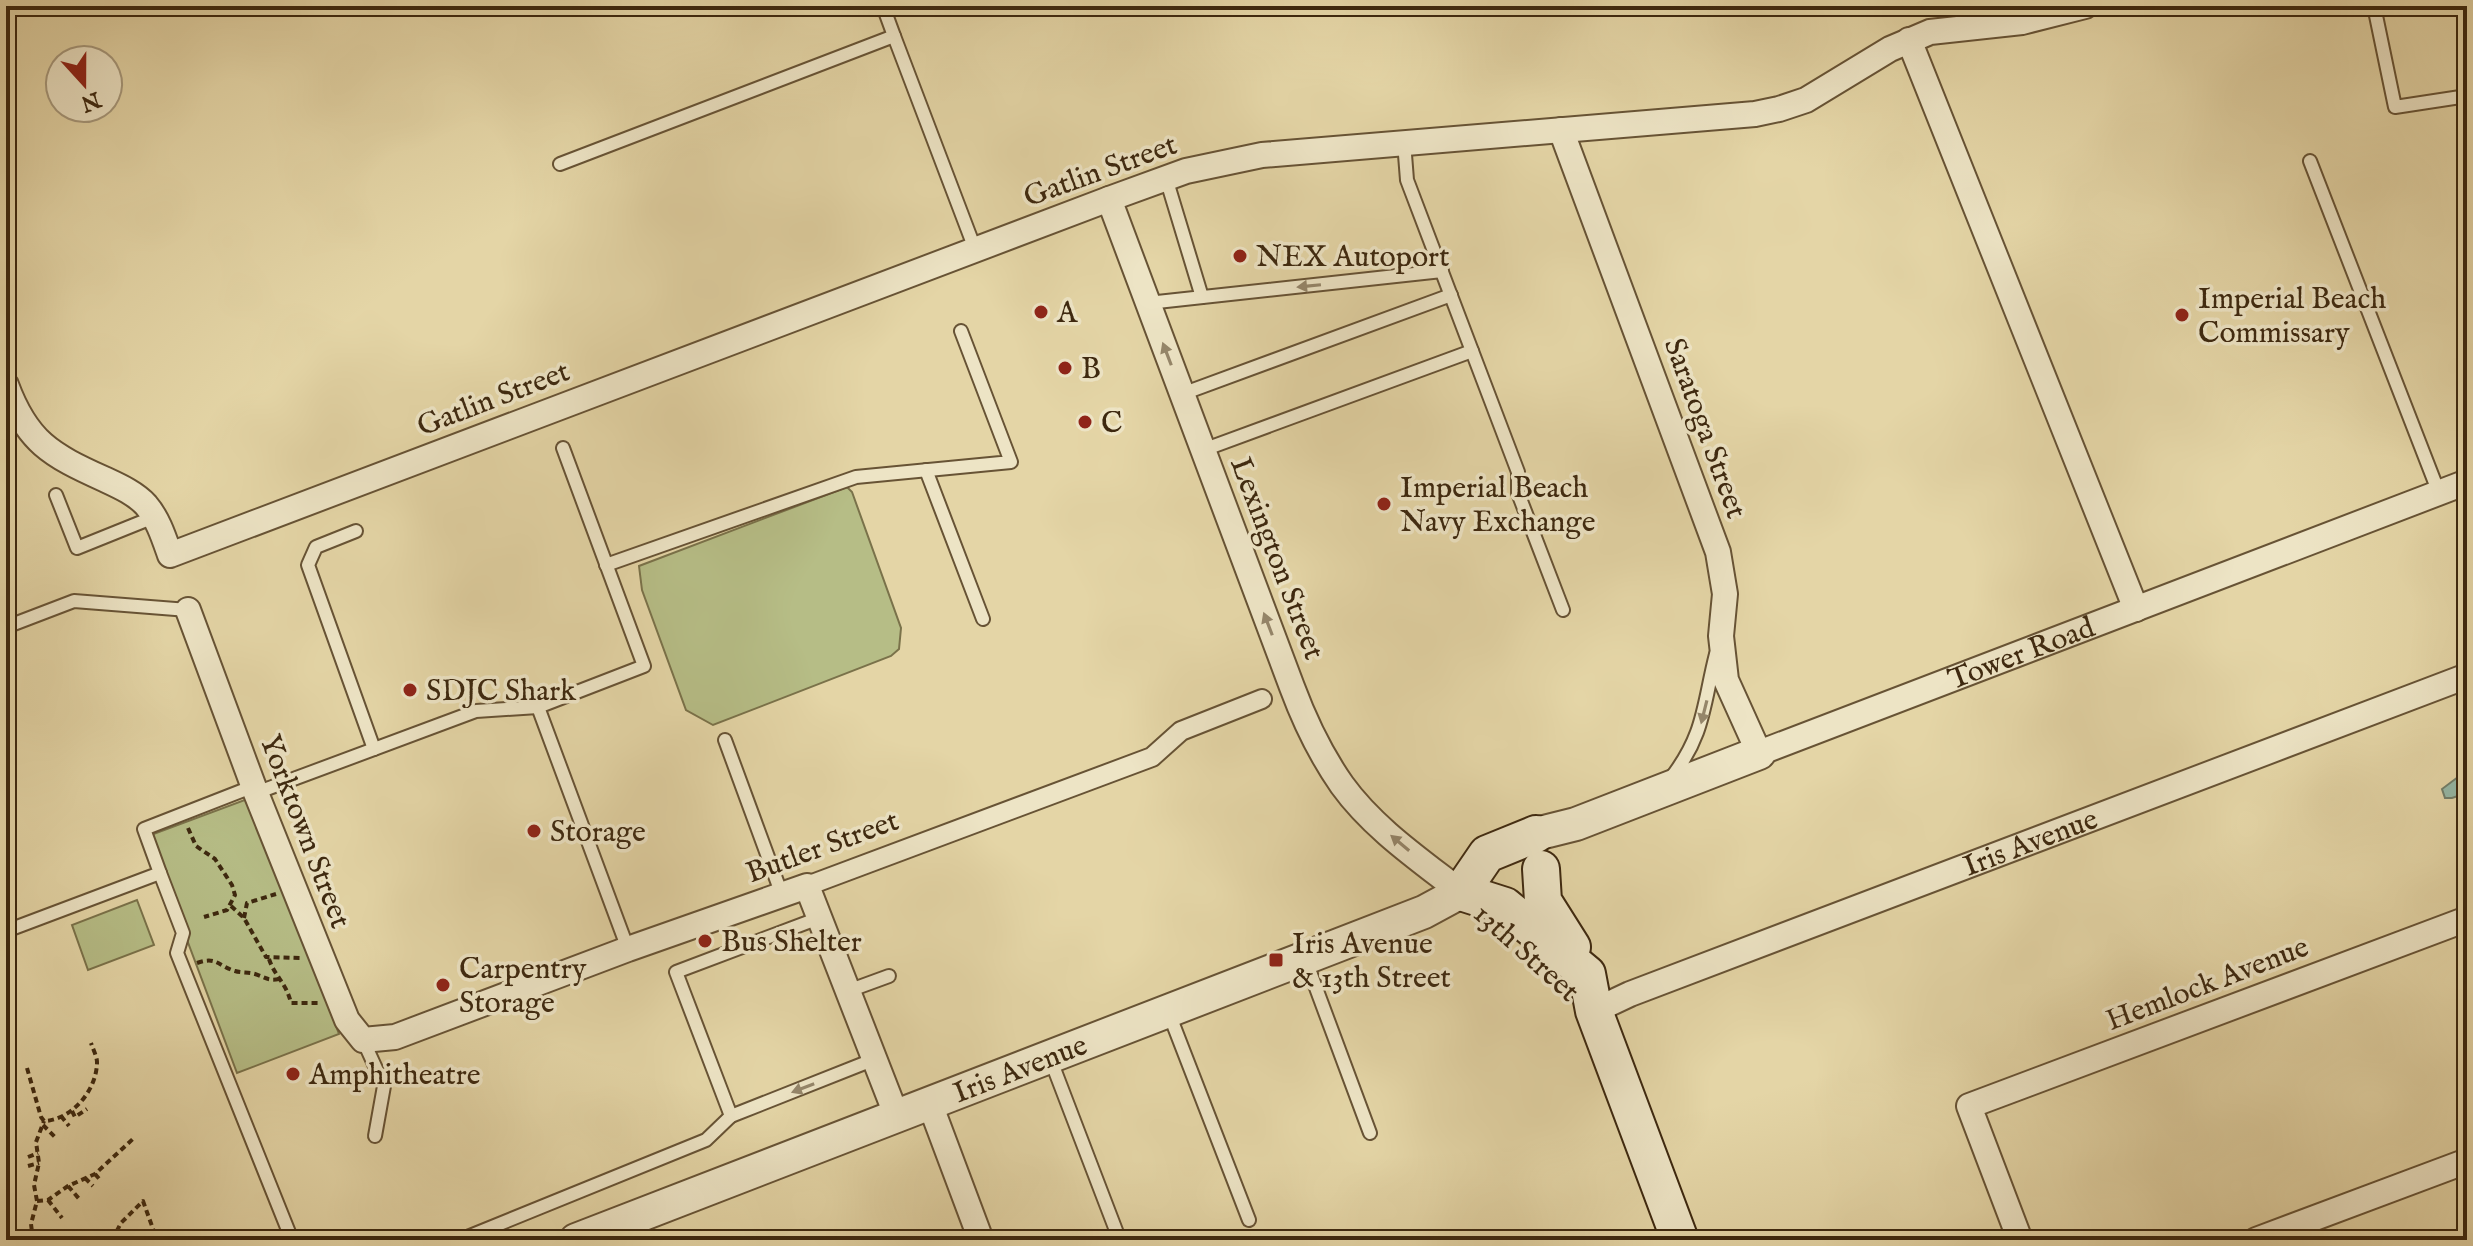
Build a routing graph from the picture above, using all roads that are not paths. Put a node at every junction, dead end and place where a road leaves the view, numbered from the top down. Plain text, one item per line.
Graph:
1 (883, 6) edge
2 (2085, 6) edge
3 (2374, 6) edge
4 (894, 36) junction
5 (1909, 40) junction
6 (2467, 96) edge
7 (1561, 130) junction
8 (1404, 142) junction
9 (2310, 161) dead end
10 (560, 164) dead end
11 (1166, 178) junction
12 (1109, 199) junction
13 (975, 249) junction
14 (1442, 271) junction
15 (1451, 295) junction
16 (1202, 297) junction
17 (1148, 303) junction
18 (961, 331) dead end
19 (1472, 351) junction
20 (6, 385) edge
21 (1182, 394) junction
22 (563, 448) dead end
23 (1203, 450) junction
24 (926, 470) junction
25 (2467, 482) edge
26 (2439, 493) junction
27 (56, 495) dead end
28 (154, 517) junction
29 (356, 531) dead end
30 (606, 565) junction
31 (2136, 609) junction
32 (188, 610) joint
33 (1563, 610) dead end
34 (983, 619) dead end
35 (6, 627) edge
36 (1721, 636) junction
37 (2467, 676) edge
38 (1262, 699) dead end
39 (538, 707) junction
40 (725, 740) dead end
41 (374, 749) junction
42 (1759, 753) junction
43 (255, 790) junction
44 (1661, 791) junction
45 (1542, 854) junction
46 (160, 873) junction
47 (807, 886) junction
48 (1461, 892) junction
49 (782, 895) junction
50 (819, 918) junction
51 (2467, 919) edge
52 (6, 931) edge
53 (628, 949) junction
54 (1305, 958) junction
55 (1587, 974) junction
56 (889, 976) dead end
57 (848, 991) junction
58 (1168, 1011) junction
59 (1594, 1011) junction
60 (363, 1040) junction
61 (1050, 1058) junction
62 (875, 1059) junction
63 (930, 1104) junction
64 (731, 1116) junction
65 (897, 1117) junction
66 (1370, 1133) dead end
67 (375, 1136) dead end
68 (2467, 1161) edge
69 (1249, 1220) dead end
70 (1117, 1233) dead end
71 (2259, 1239) edge
72 (292, 1240) edge
73 (460, 1240) edge
74 (576, 1240) edge
75 (981, 1240) edge
76 (1680, 1240) edge
77 (2020, 1240) edge

1 - 4 lane
2 - 5 street, Gatlin Street
3 - 6 lane
4 - 10 lane
4 - 13 lane
5 - 7 street, Gatlin Street
5 - 31 street
7 - 8 street, Gatlin Street
7 - 36 street, Saratoga Street
8 - 11 street, Gatlin Street
8 - 14 lane
9 - 26 lane
11 - 12 street, Gatlin Street
11 - 16 lane
12 - 13 street, Gatlin Street
12 - 17 street, Lexington Street
13 - 28 street, Gatlin Street
14 - 15 lane
14 -> 16 lane
15 - 19 lane
15 - 21 lane
16 - 17 lane
21 -> 17 street, Lexington Street
18 - 24 lane
19 - 23 lane
19 - 33 lane
20 - 28 street
21 - 23 street, Lexington Street
22 - 30 lane
48 -> 23 street, Lexington Street
24 - 30 lane
24 - 34 lane
25 - 26 street, Tower Road
26 - 31 street, Tower Road
27 - 28 lane
29 - 41 lane
30 - 39 lane
31 - 42 street, Tower Road
32 - 35 lane
32 - 43 street, Yorktown Street
36 - 42 street, Saratoga Street
36 -> 44 lane
37 - 59 street, Iris Avenue
38 - 47 street, Butler Street
39 - 41 lane
39 - 53 lane
40 - 49 lane
41 - 43 lane
42 - 44 street, Tower Road
43 - 46 lane
43 - 60 street, Yorktown Street
44 - 45 street, Tower Road
45 - 48 main road, Tower Road
45 - 55 main road
46 - 52 lane
46 - 72 lane
47 - 49 street, Butler Street
47 - 50 street
48 - 54 street, Iris Avenue
48 - 55 main road, 13th Street
48 - 59 main road, 13th Street
49 - 53 street, Butler Street
50 - 57 street
50 - 64 lane
51 - 77 street, Hemlock Avenue
53 - 60 street, Butler Street
54 - 58 street, Iris Avenue
54 - 66 lane
55 - 59 main road, 13th Street
56 - 57 lane
57 - 62 street
58 - 61 street, Iris Avenue
58 - 69 lane
59 - 76 main road, 13th Street
60 - 67 lane
61 - 63 street, Iris Avenue
61 - 70 lane
62 -> 64 lane
62 - 65 street
63 - 65 street, Iris Avenue
63 - 75 street
64 - 73 lane
65 - 74 street, Iris Avenue
68 - 71 street

